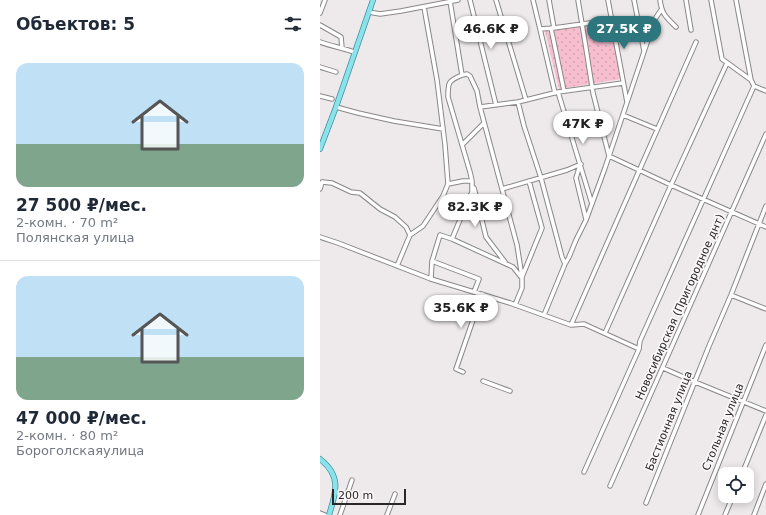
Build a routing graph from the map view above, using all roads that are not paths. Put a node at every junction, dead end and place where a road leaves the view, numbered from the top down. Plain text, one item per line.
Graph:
1 (325, 0) edge
2 (373, 0) edge
3 (458, 0) edge
4 (470, 0) edge
5 (496, 0) edge
6 (533, 0) edge
7 (549, 0) edge
8 (578, 0) edge
9 (608, 0) edge
10 (634, 0) edge
11 (660, 0) edge
12 (686, 0) edge
13 (711, 0) edge
14 (736, 0) edge
15 (450, 2) junction
16 (424, 7) junction
17 (661, 10) junction
18 (369, 12) junction
19 (320, 13) edge
20 (611, 20) junction
21 (582, 23) junction
22 (320, 25) edge
23 (676, 27) dead end
24 (552, 28) junction
25 (540, 29) junction
26 (691, 30) dead end
27 (320, 42) edge
28 (696, 42) dead end
29 (342, 48) junction
30 (354, 52) junction
31 (644, 52) junction
32 (727, 63) junction
33 (320, 67) edge
34 (336, 72) dead end
35 (462, 75) junction
36 (751, 80) junction
37 (623, 83) junction
38 (754, 86) junction
39 (593, 88) junction
40 (766, 91) edge
41 (557, 92) junction
42 (564, 92) junction
43 (320, 96) edge
44 (332, 99) dead end
45 (526, 100) junction
46 (518, 102) junction
47 (627, 103) junction
48 (496, 105) junction
49 (336, 107) junction
50 (480, 107) junction
51 (624, 114) junction
52 (484, 123) junction
53 (443, 129) junction
54 (657, 129) junction
55 (766, 134) edge
56 (462, 145) junction
57 (320, 149) edge
58 (609, 156) junction
59 (581, 164) junction
60 (638, 170) junction
61 (541, 178) junction
62 (472, 181) junction
63 (529, 181) junction
64 (448, 184) junction
65 (671, 185) junction
66 (320, 189) edge
67 (502, 189) junction
68 (443, 196) junction
69 (703, 199) junction
70 (592, 204) junction
71 (766, 206) edge
72 (464, 211) junction
73 (732, 211) junction
74 (586, 220) junction
75 (760, 223) junction
76 (766, 227) edge
77 (410, 235) junction
78 (320, 237) edge
79 (452, 239) junction
80 (432, 261) junction
81 (505, 263) junction
82 (565, 264) junction
83 (397, 266) junction
84 (522, 277) junction
85 (431, 279) junction
86 (474, 292) junction
87 (482, 294) junction
88 (731, 295) junction
89 (516, 305) junction
90 (766, 309) edge
91 (544, 315) junction
92 (571, 325) junction
93 (605, 333) junction
94 (766, 345) edge
95 (639, 349) junction
96 (663, 368) junction
97 (463, 372) dead end
98 (483, 381) dead end
99 (695, 382) junction
100 (510, 391) dead end
101 (743, 402) junction
102 (766, 411) edge
103 (766, 414) edge
104 (320, 459) edge
105 (745, 467) edge
106 (584, 472) dead end
107 (352, 480) dead end
108 (766, 484) edge
109 (610, 486) dead end
110 (395, 494) dead end
111 (646, 503) dead end
112 (730, 503) edge
113 (320, 513) edge
114 (325, 515) edge
115 (329, 515) edge
116 (340, 515) edge
117 (388, 515) edge
118 (698, 515) edge
119 (725, 515) edge
120 (754, 515) edge

1 - 19 street
2 - 18 main road
3 - 15 street
4 - 48 street
5 - 45 street
6 - 25 street
7 - 24 street
8 - 21 street
9 - 20 street
10 - 31 street
11 - 17 street
12 - 26 street
13 - 32 street
14 - 36 street
15 - 16 street
15 - 35 street
16 - 18 street
16 - 53 street
17 - 23 street
17 - 31 street
18 - 30 main road
20 - 21 street
20 - 37 street
21 - 24 street
21 - 39 street
22 - 29 street
24 - 25 street
24 - 42 street
25 - 41 street
27 - 29 street
28 - 54 street
29 - 30 street
30 - 49 main road
31 - 47 street
32 - 36 street
32 - 65 street
33 - 34 street
35 - 50 street
35 - 56 street
36 - 38 street
37 - 39 street
37 - 47 street
38 - 40 street
38 - 69 street
39 - 42 street
39 - 58 street
41 - 42 street
41 - 45 street
41 - 59 street
43 - 44 street
45 - 46 street
46 - 48 street
46 - 61 street
47 - 51 street
48 - 50 street
49 - 53 street
49 - 57 main road
50 - 52 street
51 - 54 street
51 - 58 street
52 - 56 street
52 - 67 street
53 - 64 street
54 - 60 street
55 - 73 street, Новосибирская (Пригородное днт)
56 - 62 street
58 - 60 street
58 - 70 street
59 - 61 street
59 - 70 street
59 - 74 street
60 - 65 street
60 - 92 street
61 - 63 street
61 - 82 street
62 - 64 street
62 - 72 street
62 - 81 street
63 - 67 street
63 - 84 street
64 - 68 street
65 - 69 street
65 - 93 street
66 - 77 street
67 - 84 street
68 - 72 street
68 - 77 street
69 - 73 street
69 - 95 street
70 - 74 street
71 - 75 street, Бастионная улица
72 - 79 street
73 - 75 street
73 - 96 street, Новосибирская (Пригородное днт)
74 - 82 street
75 - 76 street
75 - 88 street, Бастионная улица
77 - 83 street
78 - 83 street
79 - 80 street
79 - 81 street
80 - 85 street
80 - 86 street
81 - 84 street
82 - 91 street
83 - 85 street
84 - 89 street
85 - 86 street
86 - 87 street
87 - 89 street
87 - 97 street
88 - 90 street
88 - 99 street, Бастионная улица
89 - 91 street
91 - 92 street
92 - 93 street
93 - 95 street
94 - 101 street, Стольная улица
95 - 106 street
96 - 99 street
96 - 109 street, Новосибирская (Пригородное днт)
98 - 100 street
99 - 101 street
99 - 111 street, Бастионная улица
101 - 102 street
101 - 118 street, Стольная улица
103 - 105 street
104 - 115 main road
107 - 116 street
108 - 120 street
110 - 117 street
112 - 119 street
113 - 114 street

